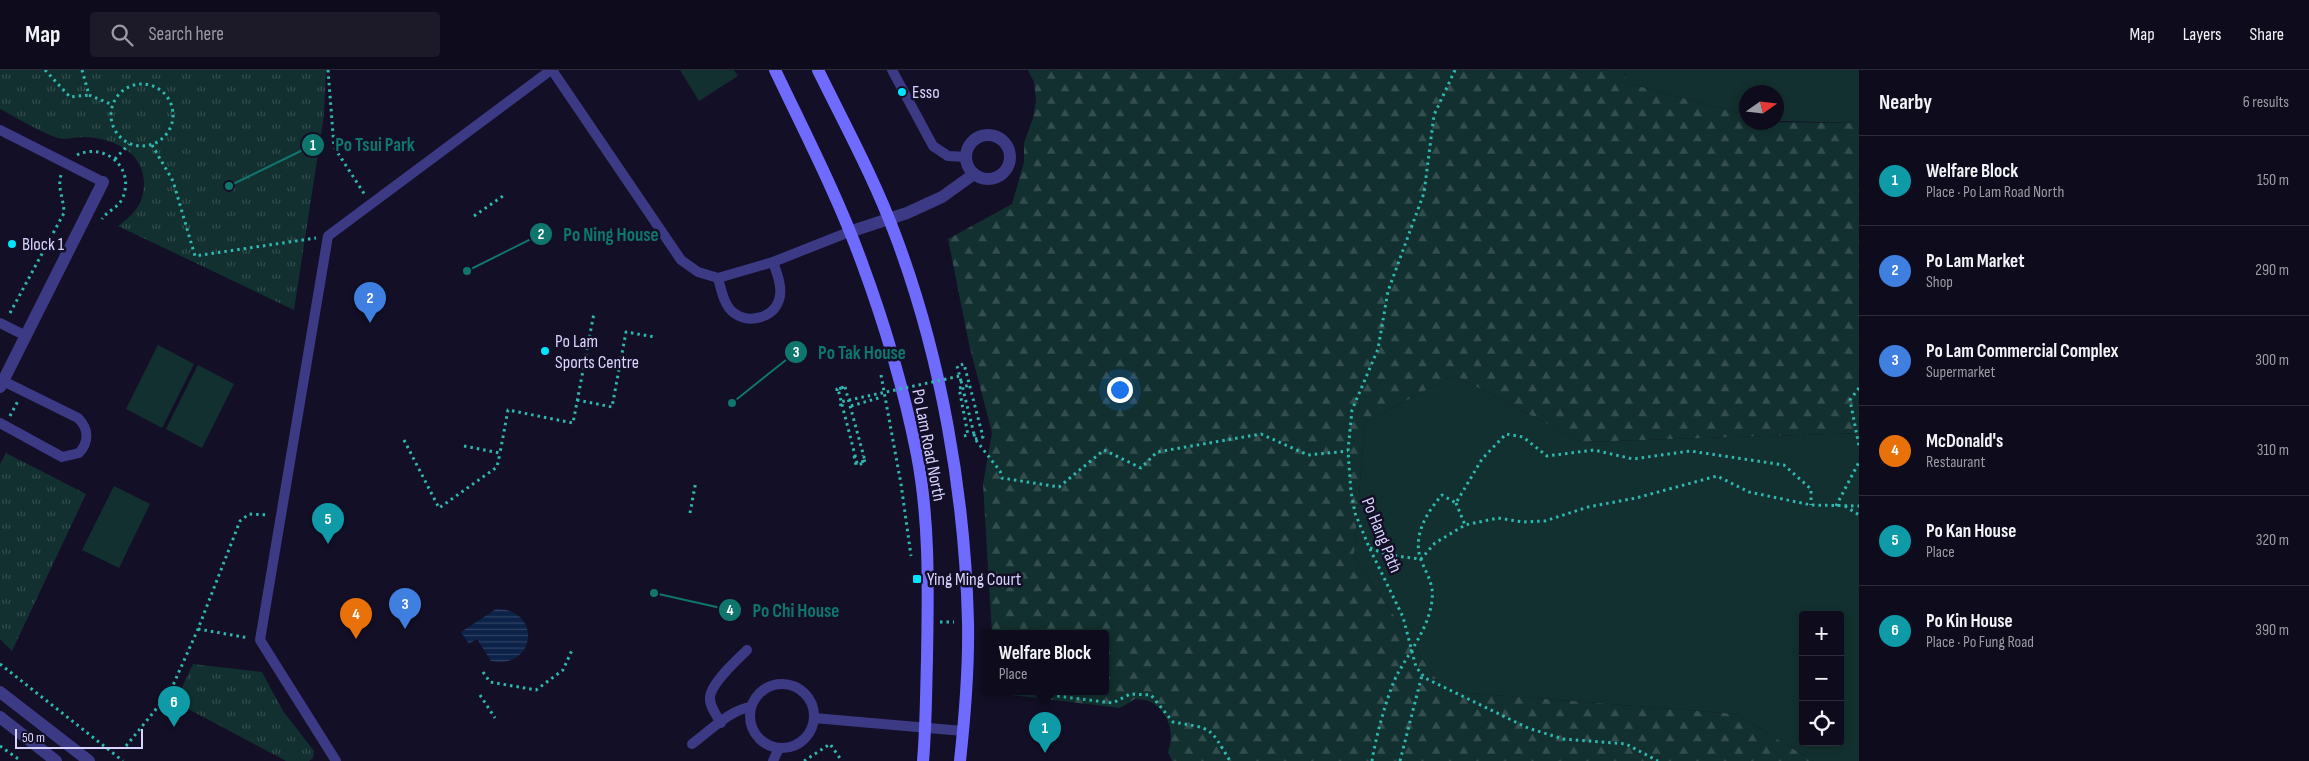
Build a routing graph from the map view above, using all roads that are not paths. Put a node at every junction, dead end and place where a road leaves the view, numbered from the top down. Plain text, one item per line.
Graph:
1 (551, 70) edge
2 (775, 70) edge
3 (818, 70) edge
4 (892, 70) edge
5 (0, 130) edge
6 (967, 157) junction
7 (974, 174) junction
8 (103, 182) joint
9 (889, 219) junction
10 (849, 232) junction
11 (773, 262) junction
12 (718, 278) junction
13 (0, 323) edge
14 (26, 336) junction
15 (2, 384) edge
16 (2, 424) edge
17 (747, 650) dead end
18 (0, 692) edge
19 (751, 707) junction
20 (0, 717) edge
21 (814, 718) junction
22 (721, 722) junction
23 (926, 728) junction
24 (963, 731) junction
25 (692, 744) dead end
26 (779, 748) junction
27 (56, 761) edge
28 (89, 761) edge
29 (336, 761) edge
30 (772, 761) edge
31 (923, 761) edge
32 (960, 761) edge

1 - 12 lane
1 - 29 lane
2 - 10 main road, Po Lam Road North
3 - 9 main road, Po Lam Road North
4 - 6 lane
5 - 8 lane
6 - 7 street
6 - 7 street
7 - 9 street
8 - 14 street
9 - 10 street
9 - 24 main road, Po Lam Road North
10 - 11 lane
10 - 23 main road, Po Lam Road North
11 - 12 lane
11 - 12 lane
13 - 14 lane
14 - 15 street
15 - 16 lane
17 - 22 lane
18 - 28 street
19 - 21 lane
19 - 22 lane
19 - 26 lane
20 - 27 street
21 - 23 lane
21 - 26 lane
22 - 25 lane
23 - 24 lane
23 - 31 main road, Po Lam Road North
24 - 32 main road, Po Lam Road North
26 - 30 lane

